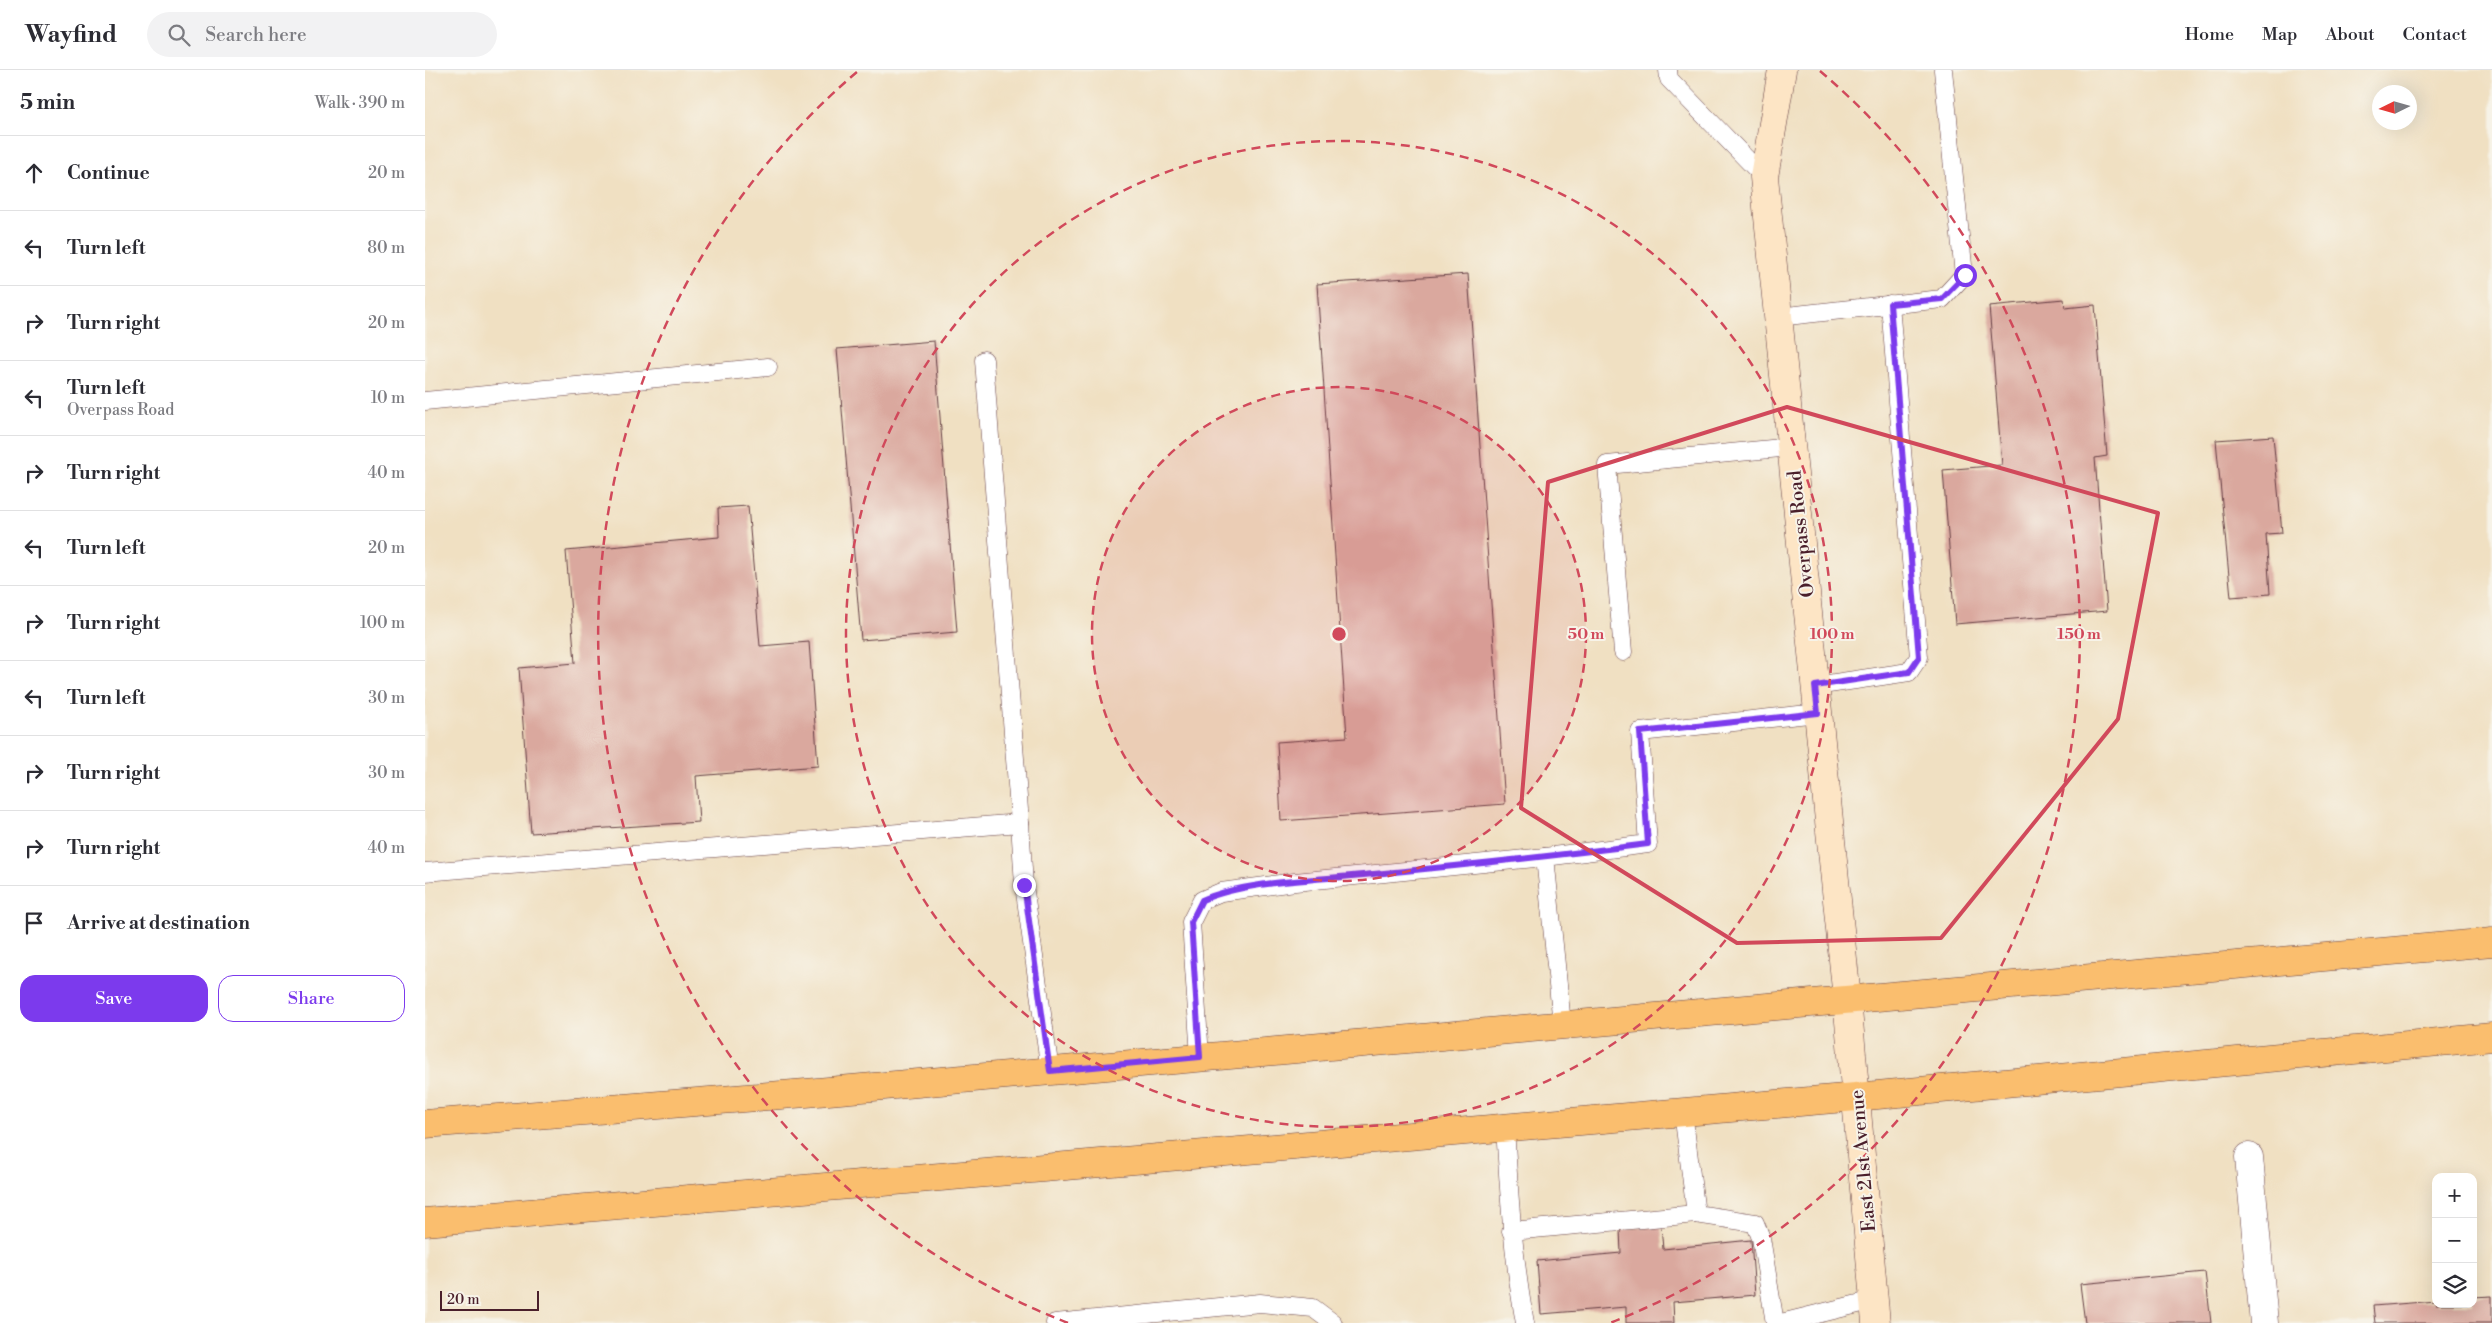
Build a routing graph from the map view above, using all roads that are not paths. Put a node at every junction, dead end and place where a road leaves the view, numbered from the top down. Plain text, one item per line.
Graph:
1 (1668, 70) edge
2 (1783, 70) edge
3 (1943, 70) edge
4 (1764, 177) junction
5 (1890, 304) junction
6 (1778, 317) junction
7 (984, 360) dead end
8 (768, 367) dead end
9 (425, 400) edge
10 (1791, 447) junction
11 (1623, 652) dead end
12 (1815, 686) junction
13 (1818, 713) junction
14 (1020, 823) junction
15 (1545, 857) junction
16 (425, 872) edge
17 (2492, 942) edge
18 (1847, 999) junction
19 (1562, 1024) junction
20 (2492, 1037) edge
21 (1200, 1057) junction
22 (1050, 1071) junction
23 (1856, 1097) junction
24 (1683, 1112) junction
25 (425, 1124) edge
26 (1505, 1128) junction
27 (2249, 1157) dead end
28 (1696, 1214) junction
29 (425, 1222) edge
30 (1511, 1231) junction
31 (1875, 1311) edge
32 (1086, 1322) edge
33 (1055, 1323) edge
34 (1333, 1323) edge
35 (1525, 1323) edge
36 (1775, 1323) edge
37 (1781, 1323) edge
38 (2264, 1323) edge

1 - 4 lane
2 - 4 main road, Overpass Road
3 - 5 lane
4 - 6 main road, Overpass Road
5 - 6 lane
5 - 12 lane
6 - 10 main road, Overpass Road
7 - 14 lane
8 - 9 lane
10 - 11 lane
10 - 12 main road, Overpass Road
12 - 13 main road, Overpass Road
13 - 15 lane
13 - 18 main road, Overpass Road
14 - 16 lane
14 - 22 lane
15 - 19 lane
15 - 21 lane
17 - 18 main road
18 - 19 main road
18 - 23 main road, East 21st Avenue
19 - 21 main road
20 - 23 main road
21 - 22 main road
22 - 25 main road
23 - 24 main road
23 - 31 main road, East 21st Avenue
24 - 26 main road
24 - 28 lane
26 - 29 main road
26 - 30 lane
27 - 38 street
28 - 30 lane
28 - 36 lane
30 - 35 lane
31 - 37 lane
32 - 33 lane
32 - 34 lane

